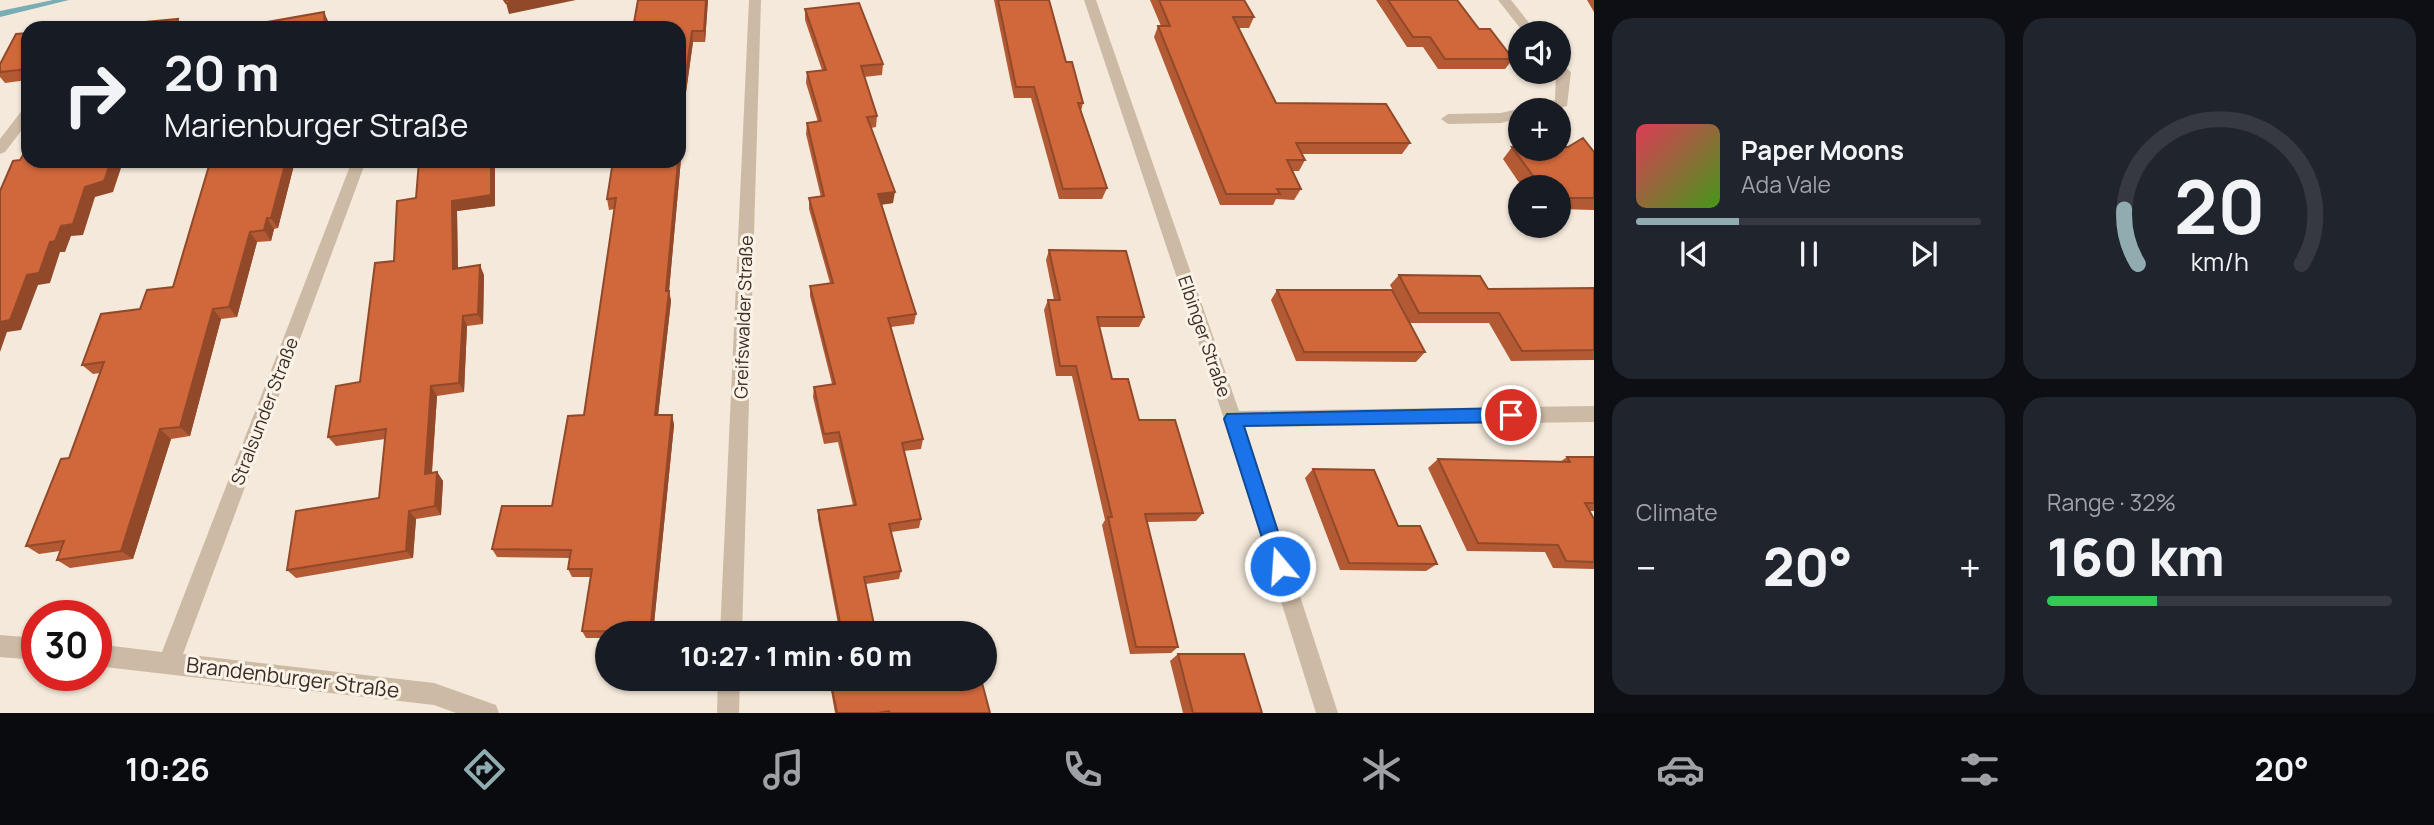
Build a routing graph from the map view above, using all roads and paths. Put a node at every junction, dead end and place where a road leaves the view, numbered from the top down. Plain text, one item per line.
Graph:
1 (755, 0) edge
2 (1090, 0) edge
3 (1504, 0) edge
4 (1521, 21) edge
5 (1508, 116) edge
6 (1448, 119) dead end
7 (21, 121) edge
8 (0, 149) edge
9 (356, 168) edge
10 (1594, 414) edge
11 (1233, 419) junction
12 (731, 621) edge
13 (0, 646) edge
14 (21, 648) edge
15 (112, 657) edge
16 (169, 662) junction
17 (729, 691) edge
18 (488, 713) edge
19 (728, 713) edge
20 (1327, 713) edge

1 - 12 street, Greifswalder Straße
2 - 11 street, Elbinger Straße
3 - 4 street
5 - 6 street
7 - 8 street
9 - 16 street, Stralsunder Straße
10 - 11 street
11 - 20 street, Elbinger Straße
13 - 14 street
15 - 16 street, Brandenburger Straße
16 - 18 street, Brandenburger Straße
17 - 19 street

